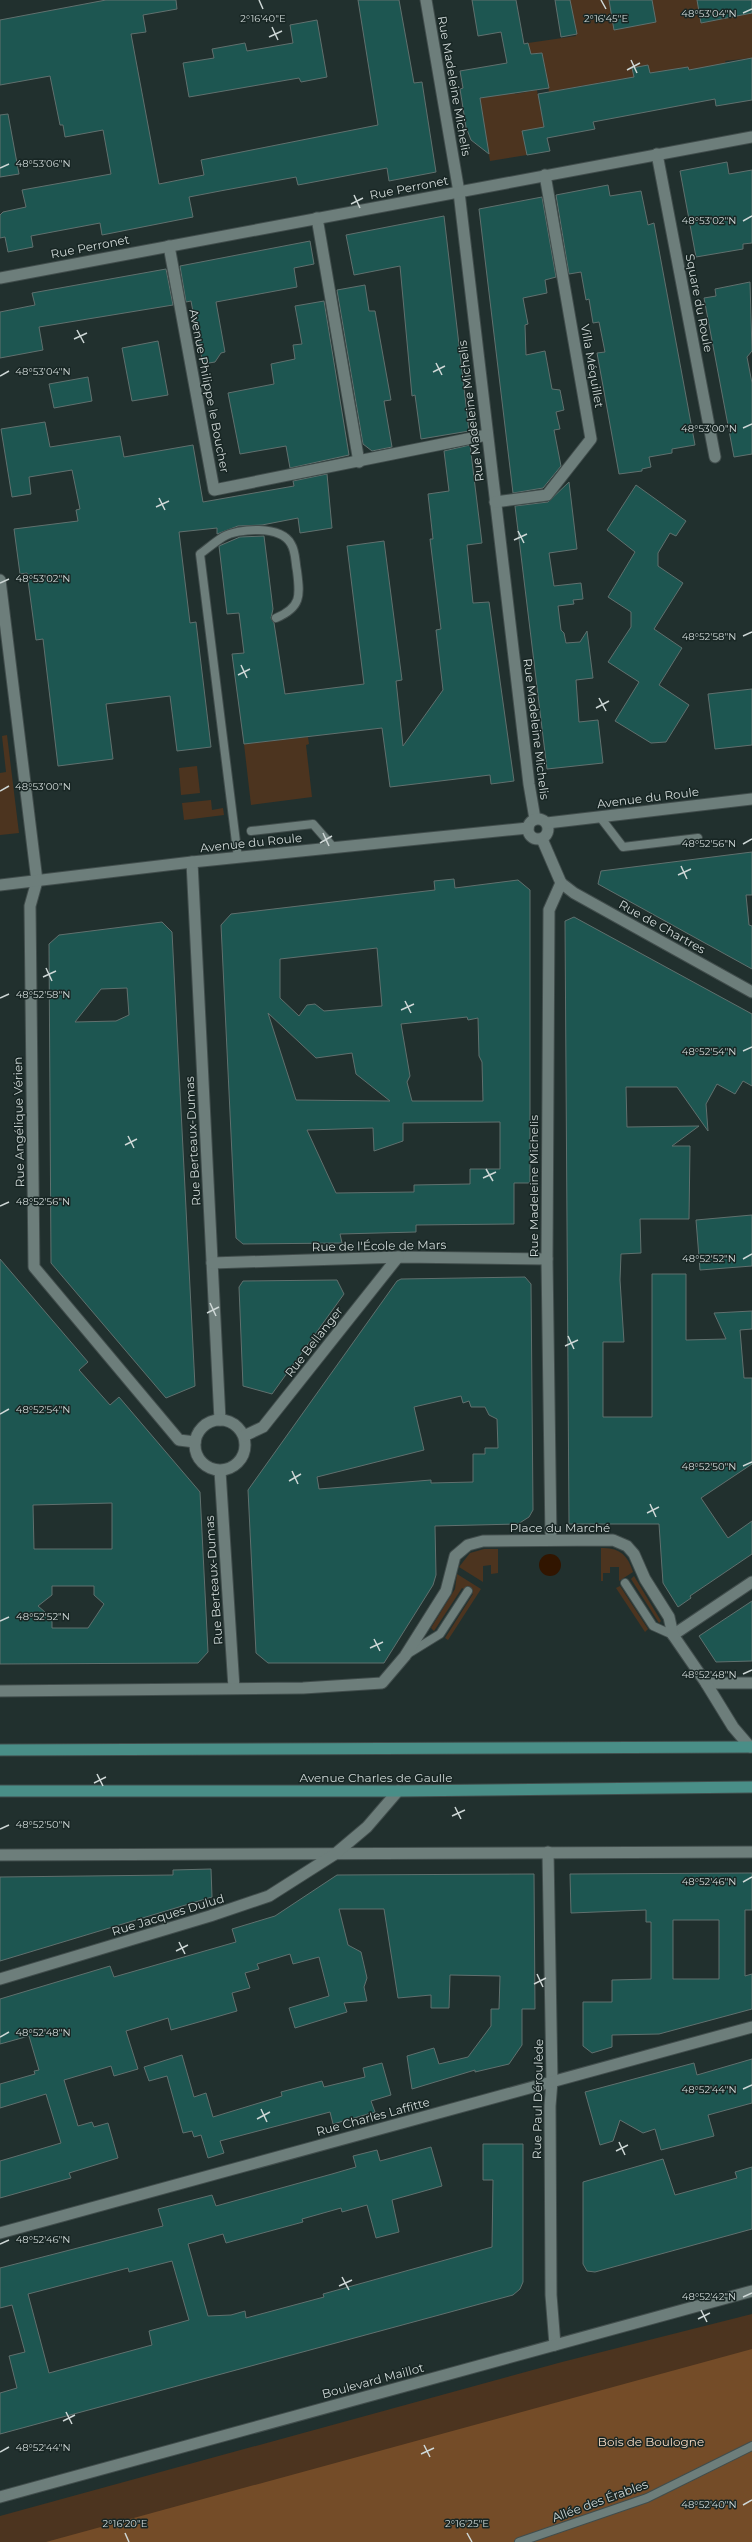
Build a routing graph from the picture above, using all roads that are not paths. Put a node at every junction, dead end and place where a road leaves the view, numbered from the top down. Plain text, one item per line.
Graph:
1 (426, 0) edge
2 (752, 137) edge
3 (657, 154) junction
4 (545, 175) junction
5 (459, 192) junction
6 (317, 218) junction
7 (169, 246) junction
8 (0, 278) edge
9 (487, 435) junction
10 (715, 457) dead end
11 (359, 462) junction
12 (495, 502) junction
13 (0, 580) edge
14 (276, 618) dead end
15 (752, 799) edge
16 (600, 817) junction
17 (535, 819) junction
18 (547, 823) junction
19 (528, 828) junction
20 (251, 831) dead end
21 (698, 838) dead end
22 (542, 839) junction
23 (334, 848) junction
24 (238, 858) junction
25 (192, 862) junction
26 (37, 881) junction
27 (561, 883) junction
28 (0, 886) edge
29 (752, 992) edge
30 (398, 1257) junction
31 (547, 1258) junction
32 (212, 1263) junction
33 (220, 1420) junction
34 (244, 1436) junction
35 (195, 1442) junction
36 (220, 1471) junction
37 (551, 1540) junction
38 (625, 1582) dead end
39 (752, 1582) edge
40 (468, 1591) dead end
41 (673, 1635) junction
42 (405, 1656) junction
43 (706, 1683) junction
44 (752, 1683) edge
45 (234, 1688) junction
46 (0, 1691) edge
47 (751, 1747) edge
48 (0, 1750) edge
49 (752, 1787) edge
50 (0, 1791) edge
51 (398, 1791) junction
52 (548, 1852) junction
53 (752, 1852) edge
54 (335, 1854) junction
55 (0, 1855) edge
56 (0, 1979) edge
57 (752, 2028) edge
58 (552, 2081) junction
59 (0, 2232) edge
60 (752, 2291) edge
61 (555, 2345) junction
62 (752, 2446) edge
63 (0, 2497) edge
64 (519, 2542) edge

1 - 5 street, Rue Madeleine Michelis
2 - 3 street, Rue Perronet
3 - 4 street, Rue Perronet
3 - 10 street, Square du Roule
4 - 5 street, Rue Perronet
4 - 12 street, Villa Méquillet
5 - 6 street, Rue Perronet
5 - 9 street, Rue Madeleine Michelis
6 - 7 street, Rue Perronet
6 - 11 street
7 - 8 street, Rue Perronet
7 - 11 street, Avenue Philippe le Boucher
9 - 11 street, Avenue Philippe le Boucher
9 - 12 street, Rue Madeleine Michelis
12 - 17 street, Rue Madeleine Michelis
13 - 26 street
14 - 24 lane
15 - 16 street, Avenue du Roule
16 - 18 street, Avenue du Roule
16 - 21 lane
17 - 18 street
17 - 19 street
18 - 22 street
19 - 22 street
19 - 23 street, Avenue du Roule
20 - 23 lane
22 - 27 street
23 - 24 street, Avenue du Roule
24 - 25 street, Avenue du Roule
25 - 26 street, Avenue du Roule
25 - 32 street, Rue Berteaux-Dumas
26 - 28 street, Avenue du Roule
26 - 35 street, Rue Angélique Vérien
27 - 29 street, Rue de Chartres
27 - 31 street, Rue Madeleine Michelis
30 - 31 street, Rue de l'École de Mars
30 - 32 street, Rue de l'École de Mars
30 - 34 street, Rue Bellanger
31 - 37 street, Rue Madeleine Michelis
32 - 33 street, Rue Berteaux-Dumas
33 - 34 street
33 - 35 street
34 - 36 street
35 - 36 street
36 - 45 street, Rue Berteaux-Dumas
37 - 41 street, Place du Marché
37 - 42 street, Place du Marché
38 - 41 lane
39 - 41 street
40 - 42 lane
41 - 43 street, Place du Marché
42 - 45 street, Place du Marché
43 - 44 street
43 - 47 street, Place du Marché
45 - 46 street
47 - 48 main road
49 - 51 main road, Avenue Charles de Gaulle
50 - 51 main road, Avenue Charles de Gaulle
51 - 54 street, Rue Jacques Dulud
52 - 53 street
52 - 54 street
52 - 58 street, Rue Paul Déroulède
54 - 55 street
54 - 56 street, Rue Jacques Dulud
57 - 58 street, Rue Charles Laffitte
58 - 59 street, Rue Charles Laffitte
58 - 61 street, Rue Paul Déroulède
60 - 61 street, Boulevard Maillot
61 - 63 street, Boulevard Maillot
62 - 64 lane, Allée des Érables

